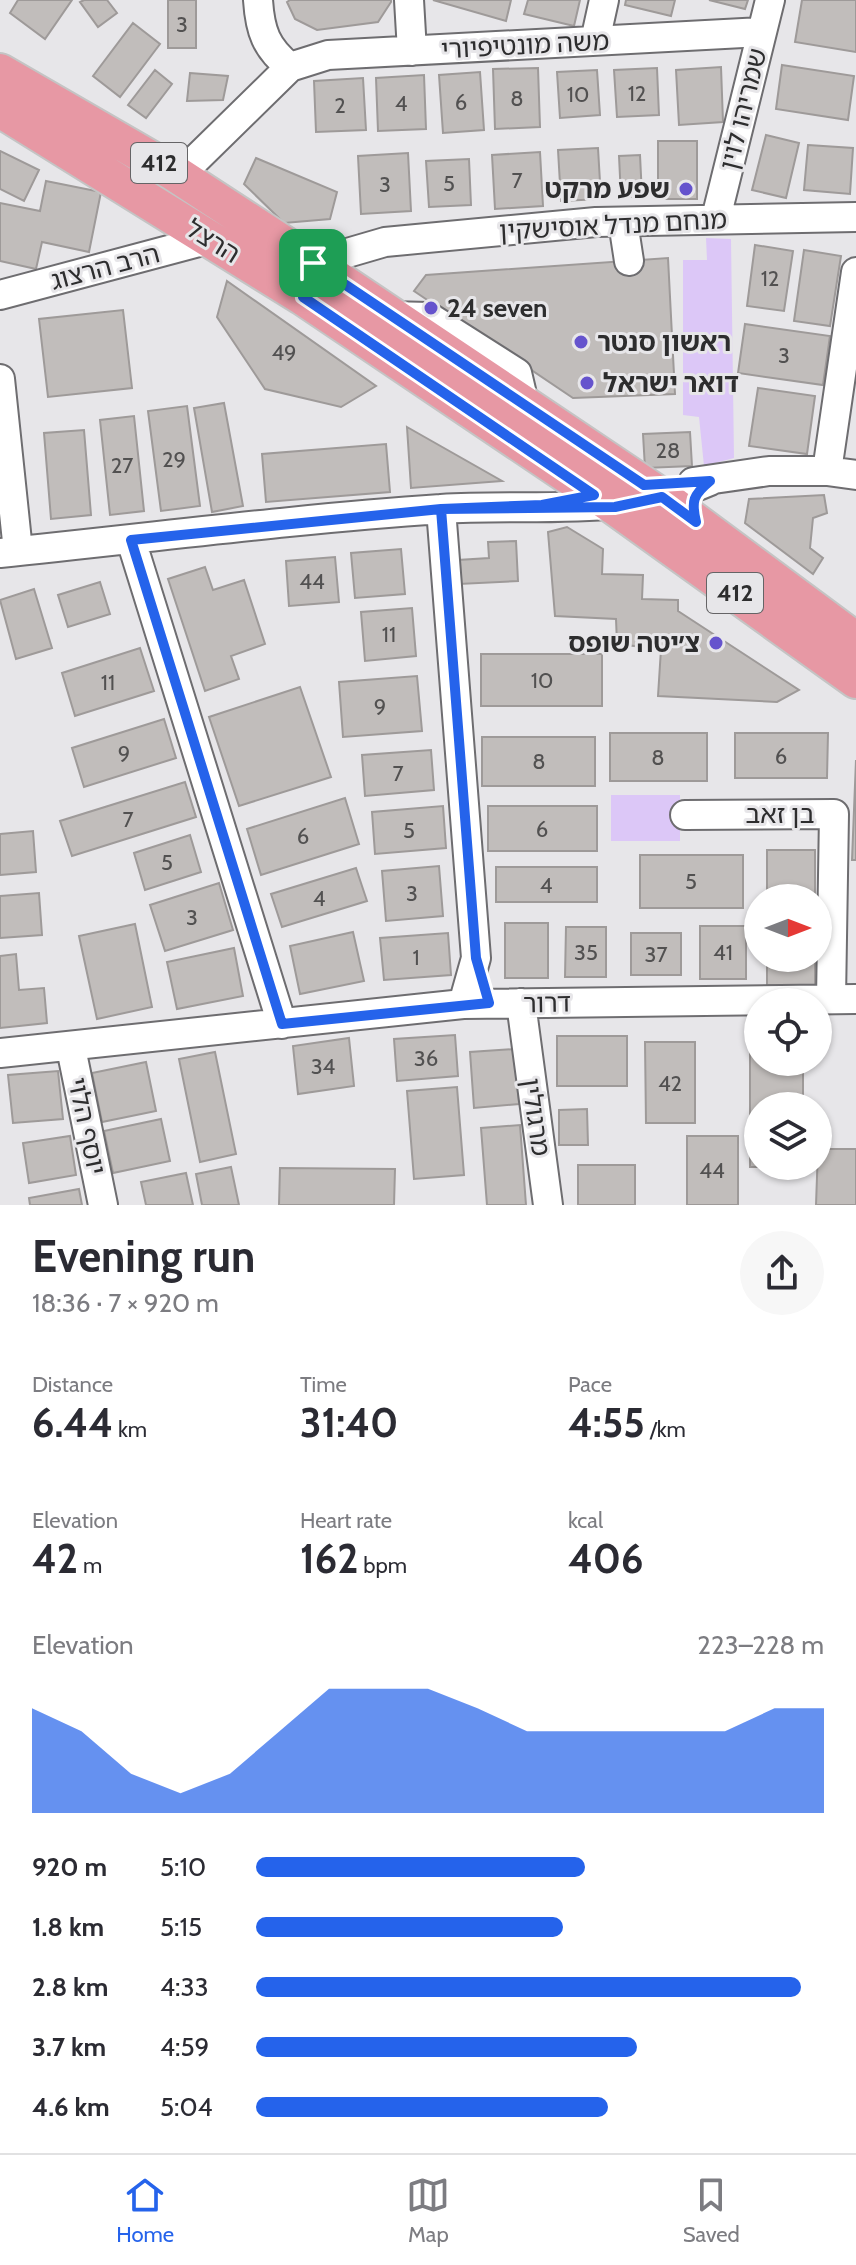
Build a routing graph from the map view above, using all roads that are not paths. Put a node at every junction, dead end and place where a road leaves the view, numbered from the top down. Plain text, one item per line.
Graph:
1 (258, 0) edge
2 (409, 0) edge
3 (604, 0) edge
4 (770, 0) edge
5 (762, 32) junction
6 (595, 41) junction
7 (412, 51) junction
8 (290, 67) junction
9 (0, 72) edge
10 (0, 109) edge
11 (173, 172) junction
12 (856, 217) edge
13 (716, 218) junction
14 (623, 222) junction
15 (210, 239) junction
16 (629, 261) dead end
17 (856, 272) edge
18 (318, 280) junction
19 (0, 295) edge
20 (0, 379) edge
21 (827, 471) junction
22 (856, 475) edge
23 (710, 481) junction
24 (653, 491) junction
25 (604, 501) junction
26 (441, 509) junction
27 (696, 522) junction
28 (131, 540) junction
29 (9, 552) edge
30 (856, 641) edge
31 (856, 680) edge
32 (685, 815) dead end
33 (844, 999) edge
34 (476, 1003) junction
35 (530, 1011) junction
36 (282, 1024) junction
37 (71, 1048) junction
38 (0, 1053) edge
39 (103, 1205) edge
40 (548, 1205) edge

1 - 8 street
2 - 7 street
3 - 6 street
4 - 5 street, שמריהו לוין
5 - 6 street, משה מונטיפיורי
5 - 13 street, שמריהו לוין
6 - 7 street, משה מונטיפיורי
7 - 8 street, משה מונטיפיורי
8 - 11 street
9 - 11 main road, הרצל / 412
10 - 15 main road, הרצל / 412
11 - 18 main road, הרצל / 412
12 - 13 street, מנחם מנדל אוסישקין
13 - 14 street, מנחם מנדל אוסישקין
14 - 16 street
14 - 18 street, מנחם מנדל אוסישקין
15 - 18 main road, הרצל / 412
15 - 19 street, הרב הרצוג
17 - 21 street
18 - 24 main road, הרצל / 412
18 - 25 main road, הרצל / 412
20 - 29 street
21 - 22 street
21 - 23 street
23 - 24 street
23 - 27 street
24 - 25 street
24 - 27 main road, הרצל / 412
25 - 26 street
25 - 31 main road, הרצל / 412
26 - 28 street
26 - 34 street
27 - 30 main road, הרצל / 412
28 - 29 street
28 - 36 street
32 - 33 street, בן זאב
33 - 35 street, דרור
34 - 35 street, דרור
34 - 36 street, דרור
35 - 40 street, מרגולין
36 - 37 street, דרור
37 - 38 street, דרור
37 - 39 street, יוסף הלוי

